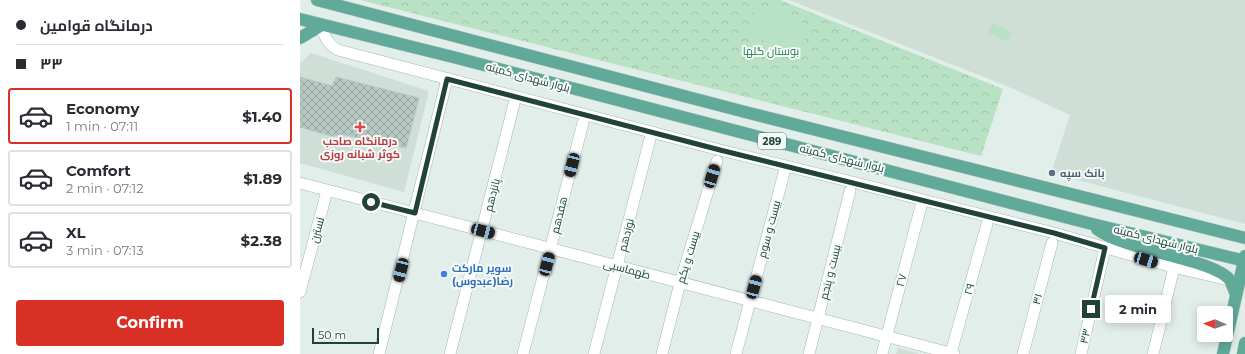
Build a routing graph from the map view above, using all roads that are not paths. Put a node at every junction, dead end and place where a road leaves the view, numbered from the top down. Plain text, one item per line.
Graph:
1 (317, 0) edge
2 (300, 19) edge
3 (320, 26) junction
4 (300, 38) edge
5 (447, 79) junction
6 (514, 104) dead end
7 (583, 123) dead end
8 (650, 139) dead end
9 (717, 161) dead end
10 (784, 173) dead end
11 (300, 183) edge
12 (850, 190) dead end
13 (328, 191) junction
14 (921, 206) dead end
15 (415, 213) junction
16 (1088, 223) junction
17 (987, 224) dead end
18 (483, 231) junction
19 (1245, 238) edge
20 (1052, 243) dead end
21 (1105, 248) junction
22 (551, 249) junction
23 (1245, 259) edge
24 (618, 266) junction
25 (1173, 272) dead end
26 (1229, 280) junction
27 (680, 283) junction
28 (300, 292) edge
29 (1236, 294) junction
30 (750, 301) junction
31 (819, 319) junction
32 (886, 336) junction
33 (1245, 343) edge
34 (379, 354) edge
35 (450, 354) edge
36 (522, 354) edge
37 (594, 354) edge
38 (662, 354) edge
39 (736, 354) edge
40 (809, 354) edge
41 (882, 354) edge
42 (952, 354) edge
43 (1023, 354) edge
44 (1081, 354) edge
45 (1153, 354) edge
46 (1223, 354) edge
47 (1243, 354) edge

1 - 19 main road, بلوار شهدای کمیته / 289
2 - 3 main road, بلوار شهدای کمیته / 289
3 - 4 main road
3 - 5 street
3 - 16 main road, بلوار شهدای کمیته / 289
5 - 15 street
5 - 21 street
6 - 18 street, پانزدهم
7 - 22 street, هفدهم
8 - 24 street, نوزدهم
9 - 27 street, بیست و یکم
10 - 30 street, بیست و سوم
11 - 13 street, طهماسبی
12 - 31 street, بیست و پنجم
13 - 15 street, طهماسبی
13 - 28 street, نسترن
14 - 32 street, ۲۷
15 - 18 street, طهماسبی
15 - 34 street
16 - 23 main road, بلوار شهدای کمیته / 289
16 - 26 main road
17 - 42 street, ۲۹
18 - 22 street, طهماسبی
18 - 35 street, پانزدهم
20 - 43 street, ۳۱
21 - 26 street
21 - 44 street, ۳۳
22 - 24 street, طهماسبی
22 - 36 street, هفدهم
23 - 29 main road
24 - 27 street, طهماسبی
24 - 37 street, نوزدهم
25 - 45 street
26 - 29 main road
27 - 30 street, طهماسبی
27 - 38 street, بیست و یکم
29 - 46 main road
30 - 31 street, طهماسبی
30 - 39 street, بیست و سوم
31 - 32 street, طهماسبی
31 - 40 street, بیست و پنجم
32 - 41 street, ۲۷
32 - 42 street, طهماسبی
33 - 47 main road

